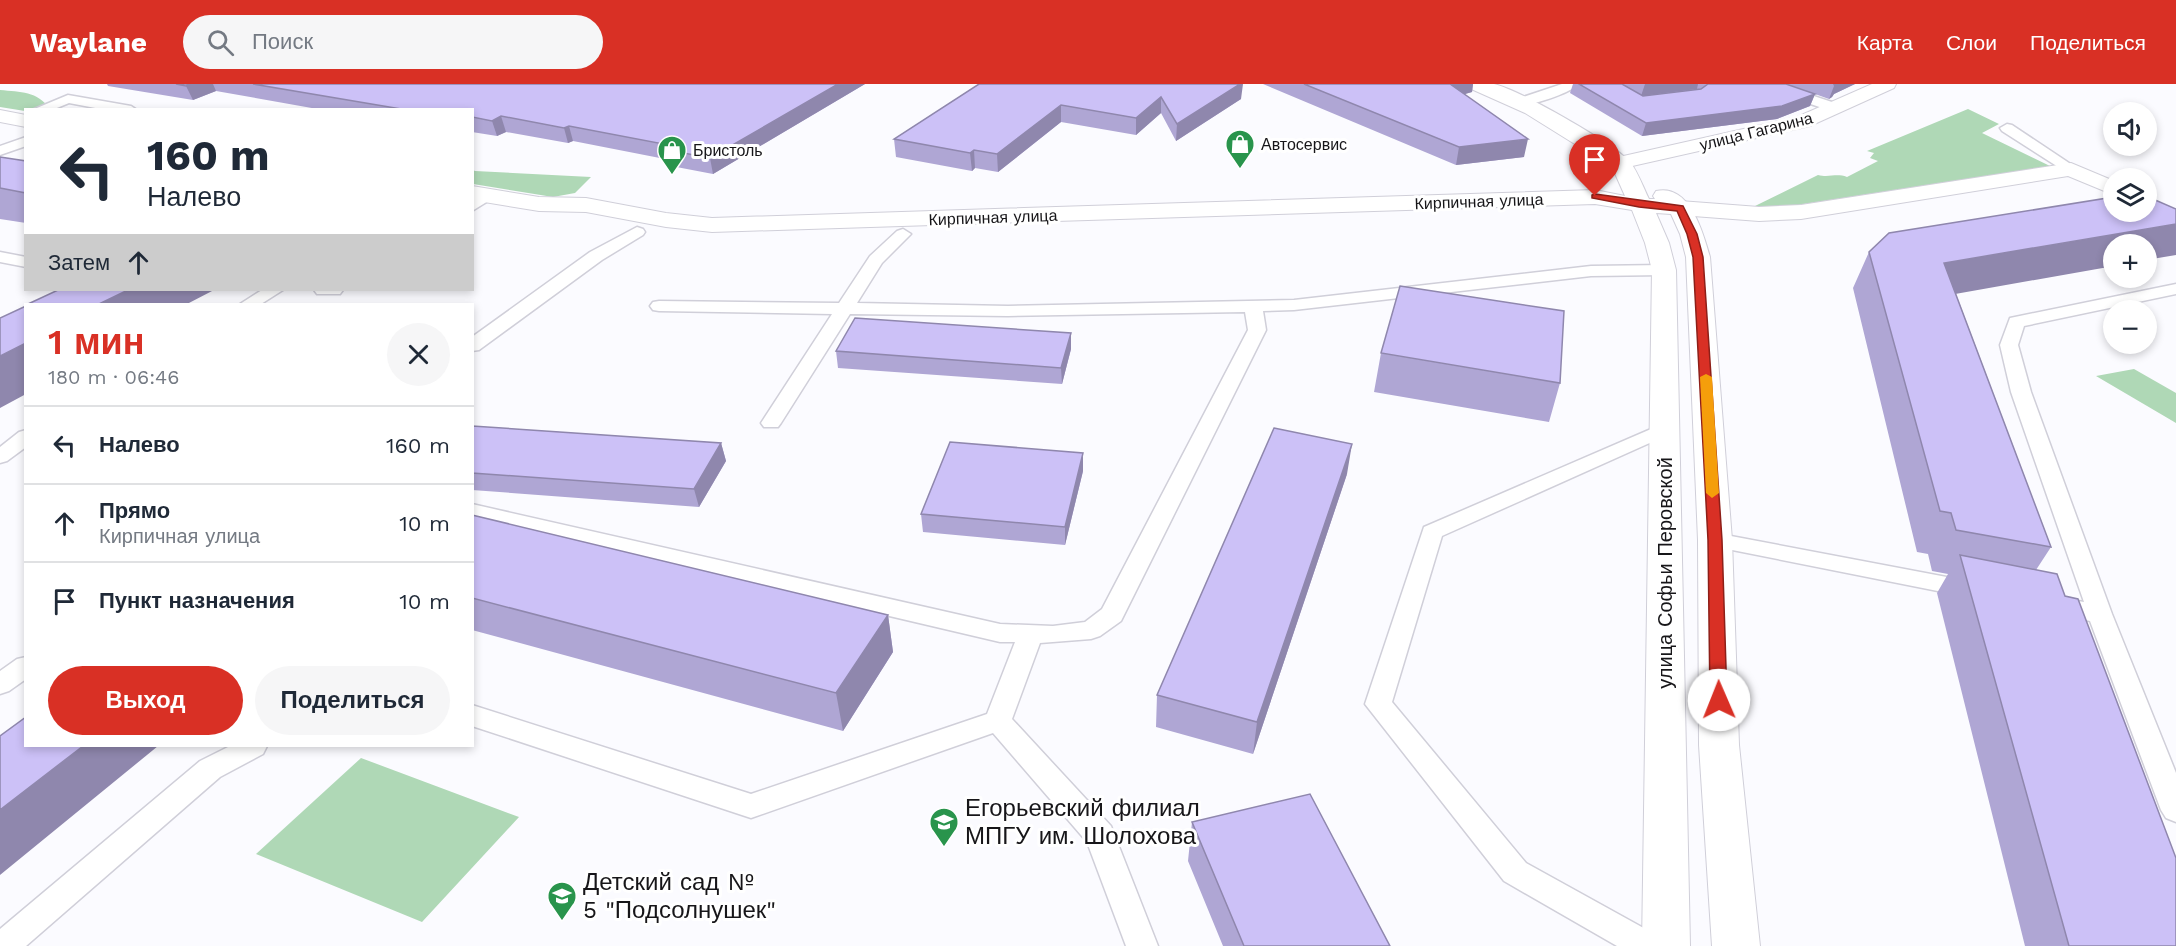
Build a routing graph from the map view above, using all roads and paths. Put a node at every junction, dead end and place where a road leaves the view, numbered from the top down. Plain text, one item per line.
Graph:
1 (1476, 84) edge
2 (1574, 84) edge
3 (1765, 84) edge
4 (1887, 84) edge
5 (1522, 102) junction
6 (43, 108) edge
7 (120, 108) edge
8 (1836, 108) junction
9 (12, 120) edge
10 (2007, 128) dead end
11 (24, 132) edge
12 (24, 142) edge
13 (0, 151) edge
14 (1621, 165) junction
15 (2071, 169) junction
16 (2103, 184) edge
17 (476, 200) edge
18 (1639, 205) junction
19 (1680, 208) junction
20 (637, 232) junction
21 (903, 234) junction
22 (0, 257) edge
23 (24, 262) edge
24 (1664, 270) junction
25 (2176, 289) edge
26 (272, 291) edge
27 (251, 303) edge
28 (658, 306) dead end
29 (1253, 306) junction
30 (845, 307) junction
31 (474, 345) edge
32 (771, 423) dead end
33 (1665, 429) junction
34 (24, 438) edge
35 (0, 457) edge
36 (474, 511) edge
37 (1715, 540) junction
38 (1997, 594) edge
39 (2032, 601) edge
40 (2100, 614) junction
41 (1031, 634) junction
42 (24, 667) edge
43 (0, 684) edge
44 (474, 716) edge
45 (998, 721) junction
46 (251, 747) edge
47 (2176, 810) edge
48 (3, 946) edge
49 (1142, 946) edge
50 (1647, 946) edge
51 (1666, 946) edge
52 (1736, 946) edge

1 - 5 street
2 - 5 lane
3 - 8 lane
4 - 8 street, улица Гагарина
5 - 14 street
6 - 7 lane
8 - 14 street, улица Гагарина
9 - 11 street
10 - 15 lane
12 - 13 lane
14 - 18 street, улица Софьи Перовской
14 - 19 street
15 - 16 street
15 - 19 street
17 - 18 street, Кирпичная улица
17 - 20 street, Кирпичная улица
18 - 19 street
18 - 21 street, Кирпичная улица
18 - 24 street, улица Софьи Перовской
19 - 37 street
20 - 21 street, Кирпичная улица
20 - 31 lane
21 - 30 lane
22 - 23 lane
24 - 29 lane
24 - 33 street, улица Софьи Перовской
25 - 40 lane
26 - 27 lane
28 - 30 lane
29 - 30 lane
29 - 41 lane
30 - 32 lane
33 - 50 lane
33 - 51 street, улица Софьи Перовской
34 - 35 lane
36 - 41 lane
37 - 38 lane
37 - 52 street
39 - 40 lane
40 - 47 lane
41 - 45 lane
42 - 43 lane
44 - 45 lane
45 - 49 lane
46 - 48 lane

